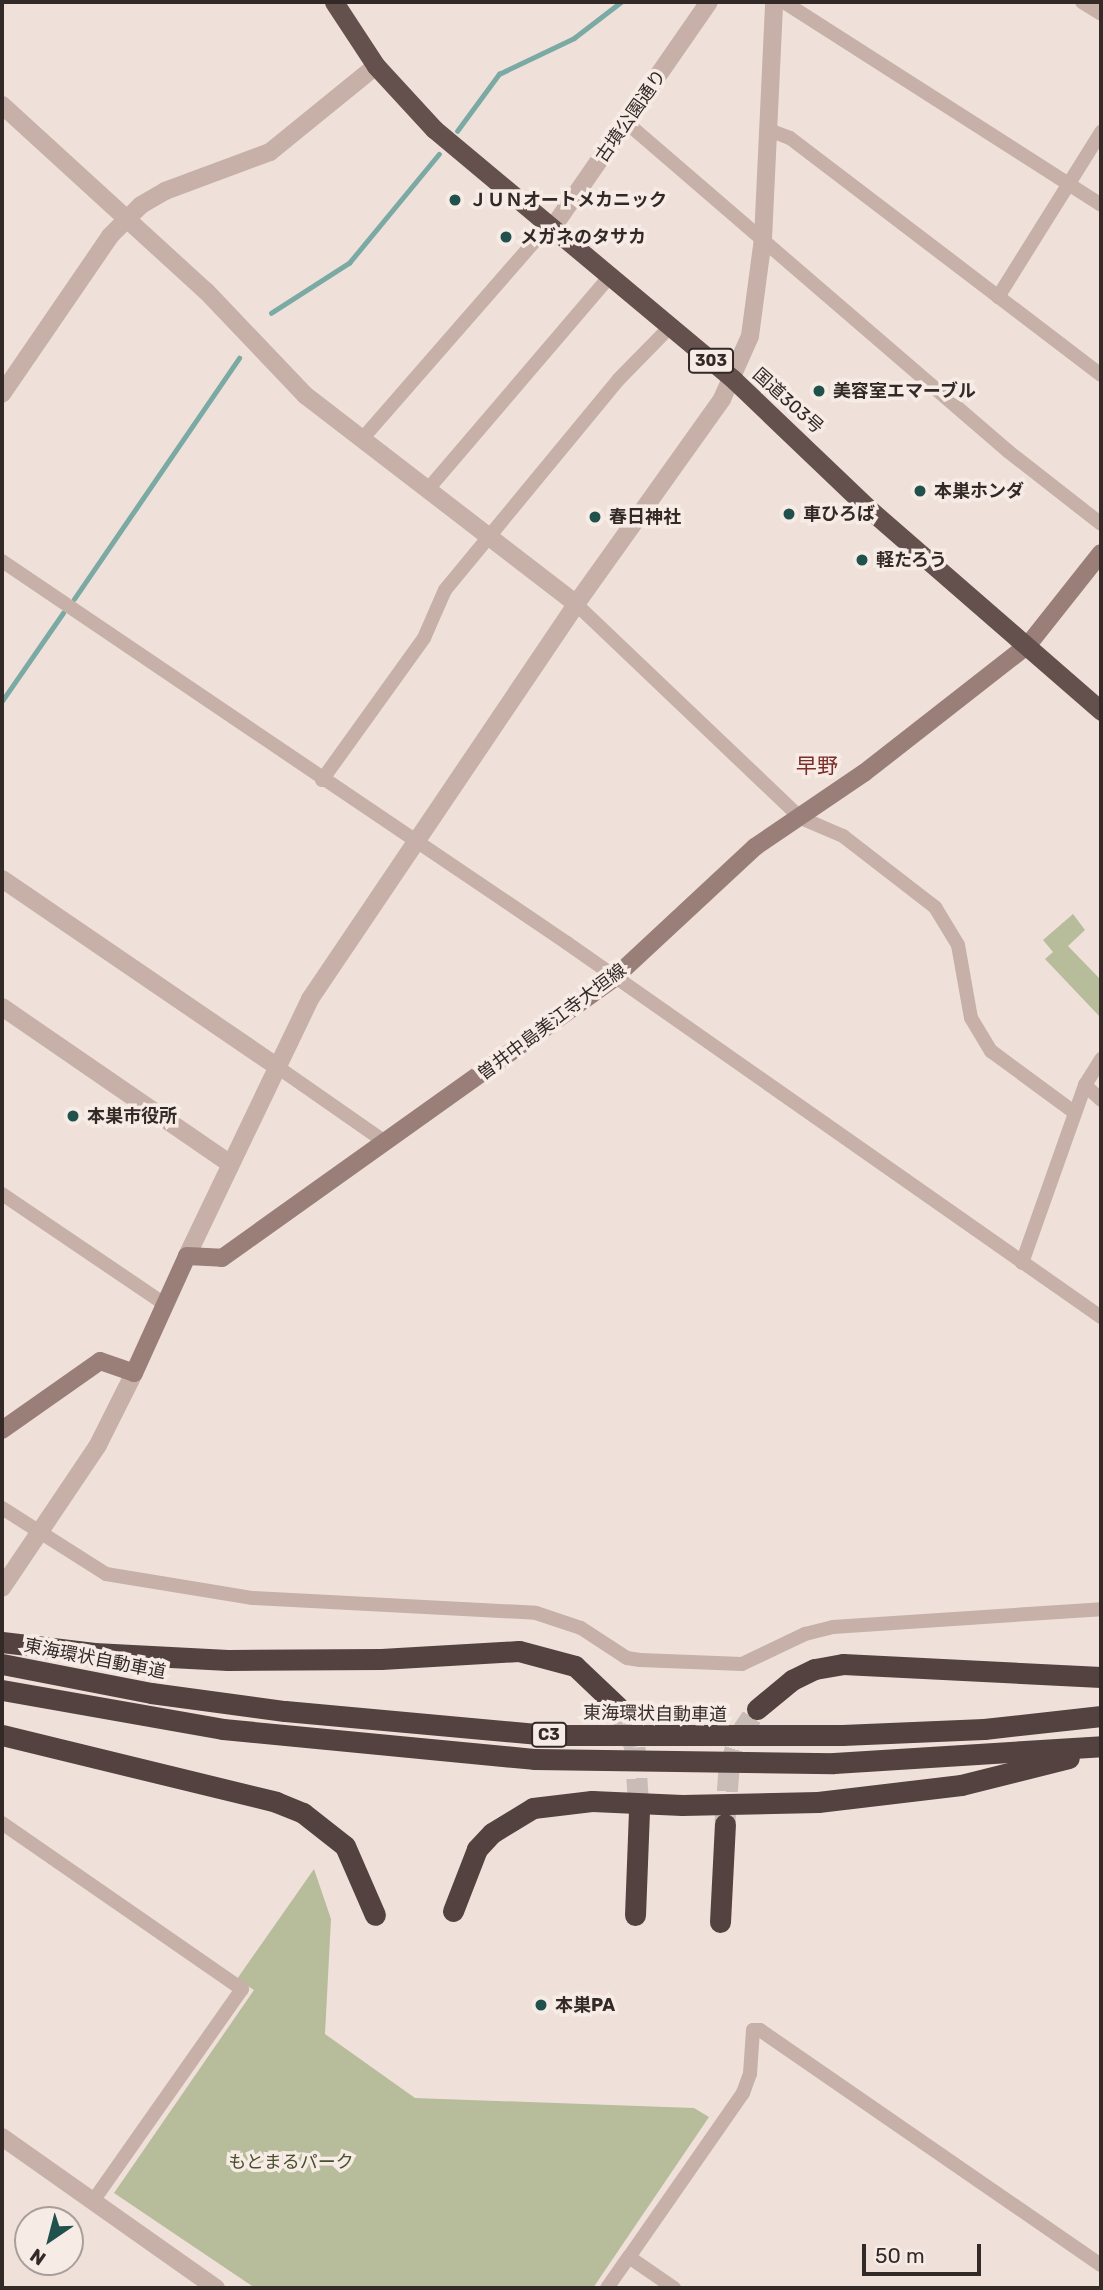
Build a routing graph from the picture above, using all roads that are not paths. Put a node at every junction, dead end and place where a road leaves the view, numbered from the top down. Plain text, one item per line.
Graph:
1 (334, 2) edge
2 (709, 2) edge
3 (774, 2) edge
4 (784, 2) edge
5 (1082, 2) edge
6 (1101, 14) edge
7 (376, 66) junction
8 (2, 105) edge
9 (627, 123) junction
10 (769, 130) junction
11 (1101, 132) edge
12 (1068, 184) junction
13 (1101, 205) edge
14 (127, 219) junction
15 (549, 228) junction
16 (763, 239) junction
17 (609, 277) junction
18 (998, 297) junction
19 (670, 327) junction
20 (1101, 375) edge
21 (734, 380) junction
22 (2, 394) edge
23 (363, 438) junction
24 (429, 488) junction
25 (1101, 524) edge
26 (490, 537) junction
27 (1101, 553) edge
28 (2, 561) edge
29 (576, 604) junction
30 (1028, 645) junction
31 (1101, 711) edge
32 (322, 780) junction
33 (801, 818) junction
34 (413, 841) junction
35 (2, 879) edge
36 (613, 979) junction
37 (2, 1007) edge
38 (1101, 1059) edge
39 (276, 1066) junction
40 (1085, 1085) junction
41 (1101, 1100) edge
42 (1075, 1113) junction
43 (385, 1143) junction
44 (229, 1163) junction
45 (2, 1194) edge
46 (187, 1256) junction
47 (1022, 1263) junction
48 (166, 1305) junction
49 (1101, 1317) edge
50 (134, 1373) junction
51 (2, 1430) edge
52 (2, 1508) edge
53 (39, 1534) junction
54 (2, 1588) edge
55 (1101, 1609) edge
56 (2, 1642) edge
57 (2, 1664) edge
58 (1101, 1677) edge
59 (2, 1690) edge
60 (618, 1707) tunnel mouth
61 (757, 1709) tunnel mouth
62 (1101, 1716) edge
63 (2, 1735) edge
64 (1101, 1748) edge
65 (639, 1813) tunnel mouth
66 (2, 1823) edge
67 (725, 1824) tunnel mouth
68 (453, 1911) dead end
69 (375, 1914) dead end
70 (635, 1915) dead end
71 (720, 1922) dead end
72 (2, 2137) edge
73 (93, 2201) junction
74 (629, 2257) junction
75 (1101, 2265) edge
76 (216, 2288) edge
77 (607, 2288) edge
78 (674, 2288) edge

1 - 7 highway, 国道303号 / 303
2 - 9 street, 古墳公園通り
3 - 10 street
4 - 12 street
5 - 6 street
7 - 14 street
7 - 15 highway, 国道303号 / 303
8 - 14 street
9 - 15 street, 古墳公園通り
9 - 16 street
10 - 16 street
10 - 18 street
11 - 12 street
12 - 13 street
12 - 18 street
14 - 22 street
14 - 23 street
15 - 17 highway, 国道303号 / 303
15 - 23 street
16 - 21 street
16 - 25 street
17 - 19 highway, 国道303号 / 303
17 - 24 street
18 - 20 street
19 - 21 highway, 国道303号 / 303
19 - 26 street
21 - 29 street
21 - 30 highway, 国道303号 / 303
23 - 24 street
24 - 26 street
26 - 29 street
26 - 32 street
27 - 30 main road, 曽井中島美江寺大垣線
28 - 32 street
29 - 33 street
29 - 34 street
30 - 31 highway, 国道303号 / 303
30 - 33 main road, 曽井中島美江寺大垣線
32 - 34 street
33 - 36 main road, 曽井中島美江寺大垣線
33 - 42 street
34 - 36 street
34 - 39 street
35 - 39 street
36 - 43 main road, 曽井中島美江寺大垣線
36 - 47 street
37 - 44 street
38 - 40 street
39 - 43 street
39 - 44 street
40 - 41 street
40 - 42 street
42 - 47 street
43 - 46 main road, 曽井中島美江寺大垣線
44 - 46 street
45 - 48 street
46 - 48 main road
47 - 49 street
48 - 50 main road
50 - 51 main road
50 - 53 street
52 - 53 street
53 - 54 street
53 - 55 street
56 - 60 highway
57 - 62 highway, 東海環状自動車道 / C3
58 - 61 highway
59 - 64 highway, C3
63 - 69 highway
64 - 68 highway
65 - 70 highway
66 - 73 street
67 - 71 highway
72 - 73 street
73 - 76 street
74 - 75 street
74 - 77 street
74 - 78 street

